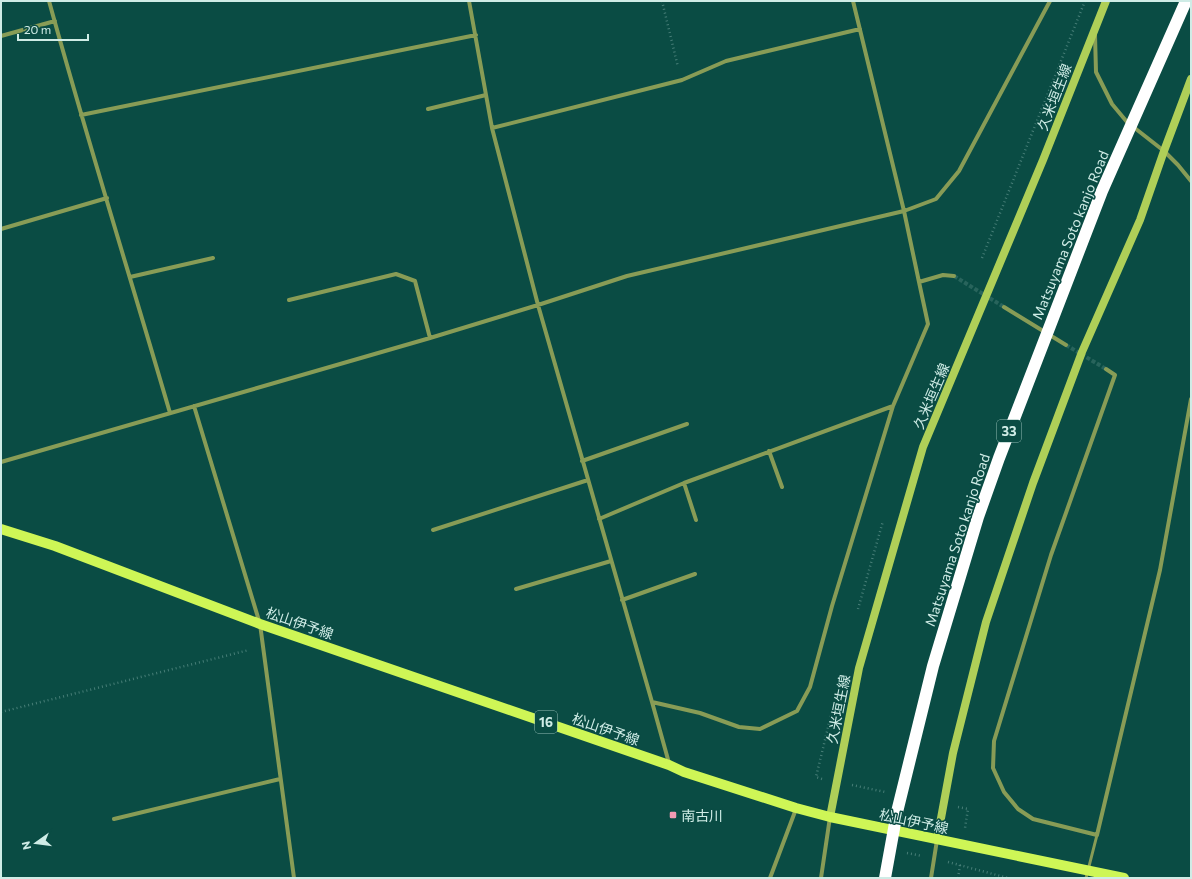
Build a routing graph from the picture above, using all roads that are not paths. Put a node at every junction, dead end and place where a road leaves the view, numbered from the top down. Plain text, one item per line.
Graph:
1 (50, 1) edge
2 (469, 1) edge
3 (854, 1) edge
4 (1050, 1) edge
5 (1106, 1) edge
6 (1186, 1) edge
7 (55, 22) junction
8 (860, 29) junction
9 (1094, 30) junction
10 (476, 34) junction
11 (1, 36) edge
12 (1191, 80) edge
13 (486, 95) junction
14 (428, 109) dead end
15 (81, 115) junction
16 (492, 128) junction
17 (1164, 151) junction
18 (1191, 181) edge
19 (107, 198) junction
20 (904, 211) junction
21 (1, 229) edge
22 (213, 258) dead end
23 (954, 276) tunnel mouth
24 (130, 277) junction
25 (919, 282) junction
26 (289, 300) dead end
27 (538, 306) junction
28 (1004, 306) tunnel mouth
29 (430, 338) junction
30 (1066, 345) tunnel mouth
31 (1106, 369) tunnel mouth
32 (1191, 399) edge
33 (194, 406) junction
34 (893, 406) junction
35 (170, 413) junction
36 (687, 424) dead end
37 (769, 451) junction
38 (582, 461) junction
39 (1, 462) edge
40 (588, 480) junction
41 (684, 483) junction
42 (782, 487) dead end
43 (598, 518) junction
44 (696, 520) dead end
45 (1, 529) edge
46 (432, 530) dead end
47 (611, 561) junction
48 (695, 574) dead end
49 (516, 588) dead end
50 (622, 600) junction
51 (260, 624) junction
52 (652, 702) junction
53 (669, 765) junction
54 (280, 779) junction
55 (796, 808) junction
56 (830, 817) junction
57 (114, 819) dead end
58 (1097, 835) junction
59 (937, 840) junction
60 (1087, 874) edge
61 (294, 878) edge
62 (770, 878) edge
63 (821, 878) edge
64 (885, 878) edge
65 (932, 878) edge
66 (1124, 878) edge

1 - 7 street
2 - 10 street
3 - 8 street
4 - 20 street
5 - 9 main road, 久米垣生線
6 - 64 highway, Matsuyama Soto kanjo Road / 33, bridge
7 - 11 street
7 - 15 street
8 - 16 street
8 - 20 street
9 - 17 street
9 - 56 main road, 久米垣生線
10 - 13 street
10 - 15 street
12 - 17 main road
13 - 14 street
13 - 16 street
15 - 19 street
16 - 27 street
17 - 18 street
17 - 59 main road
19 - 21 street
19 - 24 street
20 - 25 street
20 - 27 street
22 - 24 street
23 - 25 street
24 - 35 street
25 - 34 street
26 - 29 street
27 - 29 street
27 - 38 street
28 - 30 street
29 - 33 street
31 - 58 street
32 - 58 street
33 - 35 street
33 - 51 street
34 - 37 street
34 - 52 street
35 - 39 street
36 - 38 street
37 - 41 street
37 - 42 street
38 - 40 street
40 - 43 street
40 - 46 street
41 - 43 street
41 - 44 street
43 - 47 street
45 - 51 main road, 松山伊予線 / 16
47 - 49 street
47 - 50 street
48 - 50 street
50 - 52 street
51 - 53 main road, 松山伊予線 / 16
51 - 54 street
52 - 53 street
53 - 55 main road, 松山伊予線 / 16
54 - 57 street
54 - 61 street
55 - 56 main road, 松山伊予線 / 16
55 - 62 street
56 - 59 main road, 松山伊予線 / 16
56 - 63 street
58 - 60 lane
59 - 60 main road, 松山伊予線 / 16
59 - 65 street
60 - 66 main road, 松山伊予線 / 16

